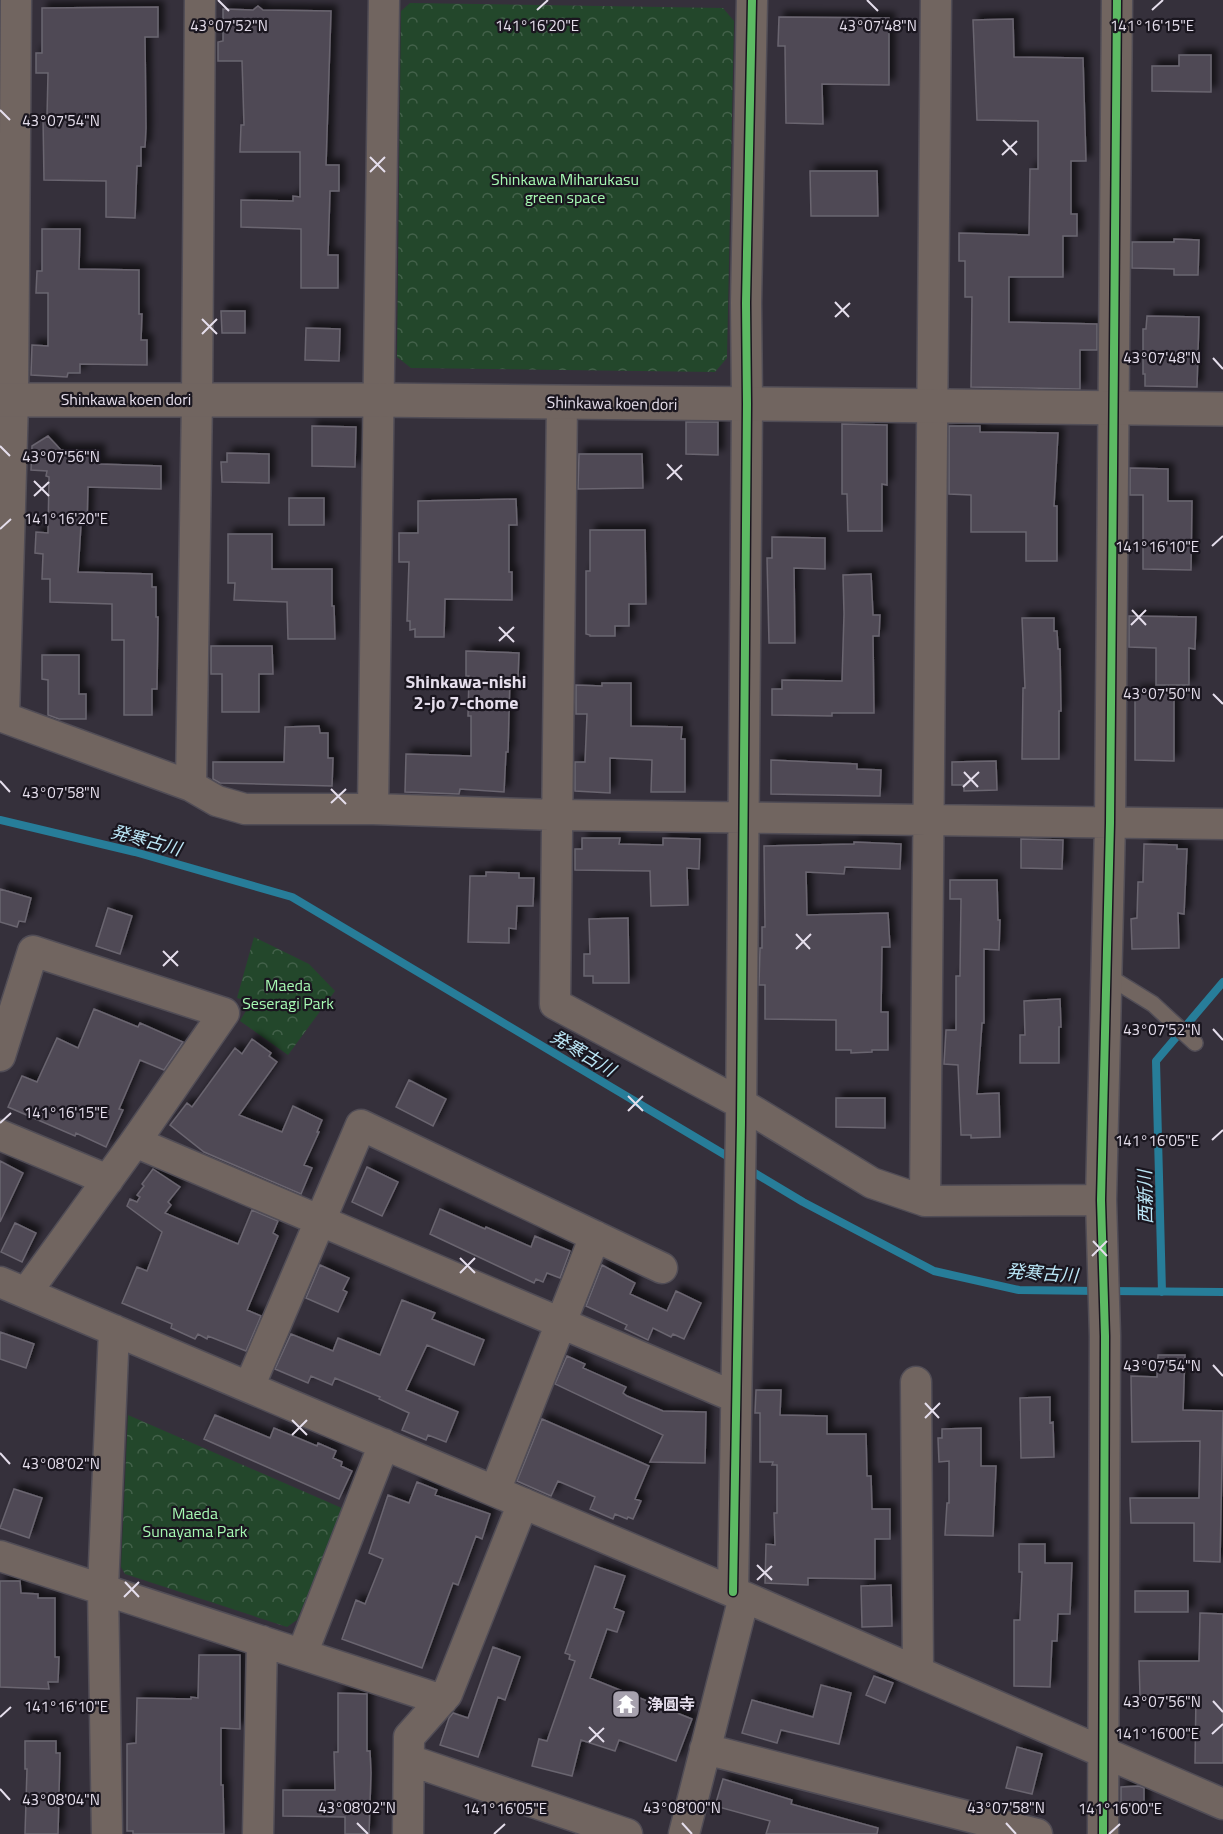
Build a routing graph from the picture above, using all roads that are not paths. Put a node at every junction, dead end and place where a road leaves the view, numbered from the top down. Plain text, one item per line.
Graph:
1 (16, 0) edge
2 (200, 0) edge
3 (384, 0) edge
4 (752, 0) edge
5 (936, 0) edge
6 (1117, 0) edge
7 (197, 399) junction
8 (378, 399) junction
9 (7, 400) edge
10 (562, 402) junction
11 (747, 404) junction
12 (932, 406) junction
13 (1113, 407) junction
14 (1216, 409) edge
15 (2, 716) edge
16 (191, 786) junction
17 (374, 809) junction
18 (557, 815) junction
19 (743, 817) junction
20 (929, 820) junction
21 (1110, 823) junction
22 (1217, 824) edge
23 (1106, 975) junction
24 (1191, 1040) dead end
25 (0, 1056) edge
26 (740, 1113) junction
27 (0, 1135) edge
28 (135, 1142) junction
29 (108, 1180) junction
30 (1101, 1200) junction
31 (925, 1201) junction
32 (319, 1221) junction
33 (595, 1236) junction
34 (662, 1268) dead end
35 (13, 1287) edge
36 (562, 1323) junction
37 (114, 1330) junction
38 (916, 1382) dead end
39 (249, 1387) junction
40 (735, 1397) junction
41 (384, 1444) junction
42 (495, 1491) junction
43 (524, 1503) junction
44 (0, 1556) edge
45 (103, 1588) junction
46 (739, 1595) junction
47 (262, 1641) junction
48 (302, 1654) junction
49 (918, 1672) junction
50 (442, 1700) junction
51 (705, 1749) junction
52 (1104, 1752) junction
53 (409, 1760) junction
54 (1223, 1804) edge
55 (107, 1834) edge
56 (258, 1834) edge
57 (408, 1834) edge
58 (627, 1834) edge
59 (684, 1834) edge
60 (1037, 1834) edge
61 (1103, 1834) edge

1 - 9 street
2 - 7 street
3 - 8 street
4 - 11 street
5 - 12 street
6 - 13 street
7 - 8 street, Shinkawa koen dori
7 - 9 street, Shinkawa koen dori
7 - 16 street
8 - 10 street, Shinkawa koen dori
8 - 17 street
9 - 15 street
10 - 11 street, Shinkawa koen dori
10 - 18 street
11 - 12 street, Shinkawa koen dori
11 - 19 street
12 - 13 street, Shinkawa koen dori
12 - 20 street
13 - 14 street, Shinkawa koen dori
13 - 21 street
15 - 16 street
16 - 17 street
17 - 18 street
18 - 19 street
18 - 26 street
19 - 20 street
19 - 26 street
20 - 21 street
20 - 31 street
21 - 22 street
21 - 23 street
23 - 24 lane
23 - 30 street
25 - 28 street
26 - 31 street
26 - 40 street
27 - 29 street
28 - 29 street
28 - 32 street
29 - 35 street
30 - 31 street
30 - 52 street
32 - 33 street
32 - 36 street
32 - 39 street
33 - 34 street
33 - 36 street
35 - 37 street
36 - 40 street
36 - 42 street
37 - 39 street
37 - 45 street
38 - 49 street
39 - 41 street
40 - 46 street
41 - 42 street
41 - 48 street
42 - 43 street
43 - 46 street
43 - 50 street
44 - 45 street
45 - 47 street
45 - 55 street
46 - 49 street
46 - 51 street
47 - 48 street
47 - 56 street
48 - 50 street
49 - 52 street
50 - 53 street
51 - 59 street
51 - 60 street
52 - 54 street
52 - 61 street
53 - 57 street
53 - 58 street

